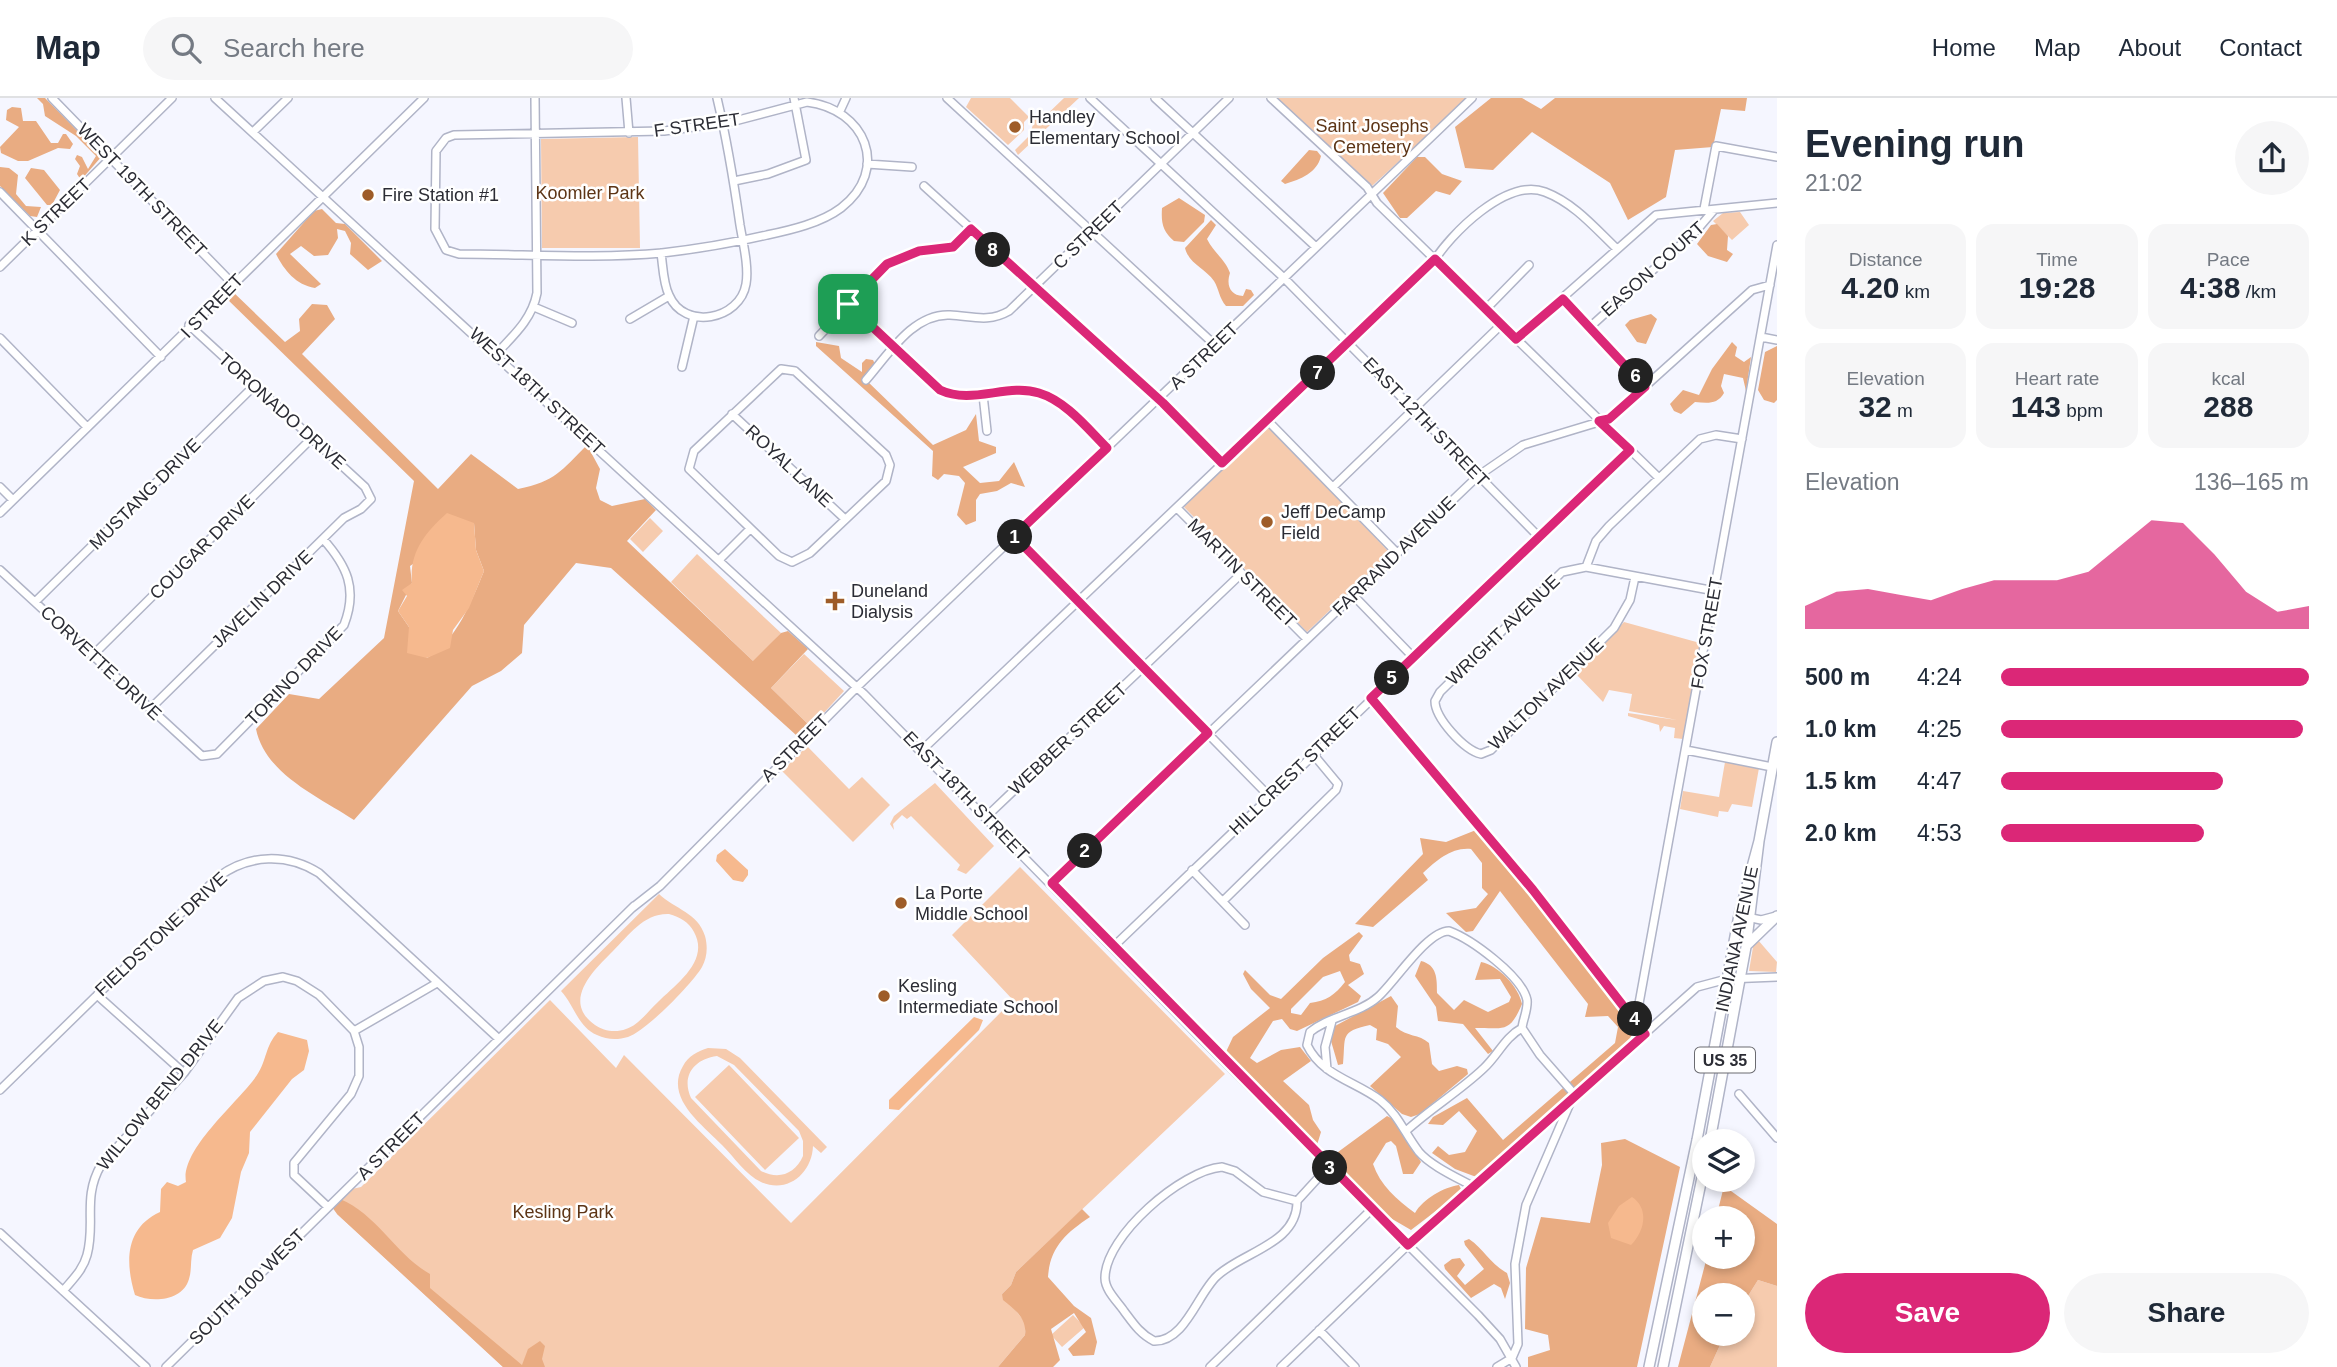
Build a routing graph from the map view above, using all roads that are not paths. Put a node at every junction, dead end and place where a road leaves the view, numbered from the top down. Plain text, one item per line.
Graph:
1 (172, 98) edge
2 (215, 98) edge
3 (288, 98) edge
4 (424, 98) edge
5 (534, 98) edge
6 (626, 98) edge
7 (718, 98) edge
8 (846, 98) edge
9 (947, 98) edge
10 (1155, 98) edge
11 (1230, 98) edge
12 (1271, 98) edge
13 (1472, 98) edge
14 (55, 99) edge
15 (1091, 99) edge
16 (794, 100) edge
17 (840, 111) junction
18 (723, 123) junction
19 (253, 132) junction
20 (537, 133) junction
21 (629, 133) junction
22 (1193, 134) junction
23 (1777, 157) edge
24 (111, 158) junction
25 (867, 164) junction
26 (1162, 164) junction
27 (912, 167) dead end
28 (734, 181) junction
29 (924, 186) dead end
30 (0, 192) edge
31 (1372, 194) junction
32 (322, 195) junction
33 (1777, 203) edge
34 (1704, 209) junction
35 (1714, 210) junction
36 (971, 229) junction
37 (38, 230) junction
38 (1092, 232) junction
39 (743, 240) junction
40 (1777, 245) edge
41 (1316, 247) junction
42 (1617, 249) junction
43 (661, 253) junction
44 (537, 254) junction
45 (1435, 259) junction
46 (1529, 265) dead end
47 (0, 267) edge
48 (1284, 278) junction
49 (232, 283) junction
50 (1770, 285) junction
51 (1034, 287) junction
52 (669, 296) junction
53 (1563, 299) junction
54 (848, 304) junction
55 (534, 307) junction
56 (1486, 309) junction
57 (694, 316) junction
58 (630, 319) dead end
59 (572, 323) dead end
60 (1502, 324) junction
61 (189, 325) junction
62 (1590, 327) junction
63 (819, 337) dead end
64 (1761, 337) junction
65 (0, 338) edge
66 (1516, 339) junction
67 (1777, 340) edge
68 (1349, 344) junction
69 (1215, 345) junction
70 (895, 347) junction
71 (496, 354) junction
72 (161, 357) junction
73 (681, 366) dead end
74 (866, 380) dead end
75 (254, 386) junction
76 (1645, 387) junction
77 (984, 394) junction
78 (1158, 400) junction
79 (1413, 410) junction
80 (732, 414) junction
81 (1268, 421) junction
82 (1599, 421) junction
83 (87, 427) junction
84 (988, 431) dead end
85 (312, 438) junction
86 (1742, 439) junction
87 (1107, 448) junction
88 (1630, 450) junction
89 (1222, 463) junction
90 (1478, 476) junction
91 (1659, 478) junction
92 (0, 487) edge
93 (1333, 487) junction
94 (13, 500) junction
95 (375, 500) joint
96 (1177, 508) junction
97 (0, 513) edge
98 (845, 519) junction
99 (750, 530) junction
100 (1014, 536) junction
101 (1539, 537) junction
102 (323, 539) junction
103 (1397, 553) junction
104 (720, 559) junction
105 (1586, 567) junction
106 (0, 570) edge
107 (1241, 574) junction
108 (1635, 577) junction
109 (1714, 591) junction
110 (1353, 595) junction
111 (35, 602) junction
112 (1079, 602) junction
113 (1307, 639) junction
114 (92, 656) junction
115 (1413, 658) junction
116 (1143, 668) junction
117 (857, 687) junction
118 (1371, 698) junction
119 (150, 709) junction
120 (1437, 712) joint
121 (1208, 733) junction
122 (1777, 742) edge
123 (1686, 750) junction
124 (921, 751) junction
125 (1313, 754) junction
126 (202, 757) joint
127 (1772, 766) junction
128 (1269, 796) junction
129 (986, 817) junction
130 (1759, 841) junction
131 (1192, 870) junction
132 (1052, 883) junction
133 (1223, 901) junction
134 (1739, 915) junction
135 (1777, 916) edge
136 (1751, 918) junction
137 (1245, 925) dead end
138 (1113, 947) junction
139 (1746, 947) junction
140 (1777, 977) edge
141 (1740, 978) junction
142 (1727, 979) junction
143 (437, 982) junction
144 (97, 995) junction
145 (1636, 1020) junction
146 (1332, 1021) junction
147 (1522, 1028) junction
148 (354, 1031) junction
149 (1645, 1034) junction
150 (499, 1039) junction
151 (1327, 1069) junction
152 (184, 1073) junction
153 (0, 1090) edge
154 (1739, 1094) dead end
155 (1574, 1098) junction
156 (1700, 1129) edge
157 (1712, 1129) edge
158 (1406, 1131) junction
159 (1777, 1138) edge
160 (1329, 1166) junction
161 (1692, 1166) edge
162 (1474, 1186) junction
163 (1699, 1192) edge
164 (1297, 1201) junction
165 (328, 1207) junction
166 (1372, 1209) junction
167 (0, 1233) edge
168 (1408, 1245) junction
169 (63, 1291) junction
170 (1319, 1330) junction
171 (1512, 1358) junction
172 (146, 1367) edge
173 (166, 1367) edge
174 (1210, 1367) edge
175 (1281, 1367) edge
176 (1355, 1367) edge
177 (1497, 1367) edge
178 (1516, 1367) edge
179 (1649, 1367) edge
180 (1663, 1367) edge

1 - 24 street, K STREET
2 - 19 street, WEST 18TH STREET
3 - 19 street
4 - 32 street, I STREET
5 - 20 street
6 - 21 street
7 - 18 street
8 - 17 street
9 - 38 street
10 - 22 street
11 - 22 street, C STREET
12 - 31 street
13 - 31 street, A STREET
14 - 24 street, WEST 19TH STREET
15 - 26 street, EAST 12TH STREET
16 - 17 street, F STREET
16 - 18 street, F STREET
16 - 28 street
17 - 25 street
18 - 21 street, F STREET
18 - 28 street
19 - 32 street, WEST 18TH STREET
20 - 21 street, F STREET
20 - 44 street
20 - 44 street, F STREET
22 - 26 street, C STREET
22 - 41 street
23 - 34 street
24 - 37 street, K STREET
24 - 49 street, WEST 19TH STREET
25 - 27 street
25 - 39 street
26 - 38 street, C STREET
26 - 48 street, EAST 12TH STREET
28 - 39 street
29 - 36 street
30 - 37 street
31 - 41 street, A STREET
31 - 45 street
32 - 49 street, I STREET
32 - 71 street, WEST 18TH STREET
33 - 35 street
34 - 35 street
34 - 42 street
35 - 62 street, EASON COURT
36 - 51 street
36 - 54 street
37 - 47 street, K STREET
37 - 72 street
38 - 51 street, C STREET
38 - 69 street
39 - 43 street
39 - 57 street
40 - 50 street, FOX STREET
41 - 48 street, A STREET
42 - 45 street
42 - 53 street
43 - 44 street
43 - 52 street
44 - 55 street
45 - 56 street
45 - 68 street
46 - 56 street
48 - 68 street, EAST 12TH STREET
48 - 69 street, A STREET
49 - 61 street, I STREET
50 - 64 street, FOX STREET
50 - 76 street, FARRAND AVENUE
51 - 70 street, C STREET
51 - 78 street
52 - 57 street
52 - 58 street
53 - 62 street
53 - 66 street
54 - 63 street
54 - 70 street
55 - 59 street
55 - 71 street
56 - 60 street
57 - 73 street
60 - 66 street
60 - 79 street
61 - 72 street, I STREET
61 - 75 street, TORONADO DRIVE
62 - 76 street
64 - 67 street
64 - 86 street, FOX STREET
65 - 83 street
66 - 82 street
68 - 79 street, EAST 12TH STREET
68 - 81 street
69 - 78 street, A STREET
70 - 74 street, C STREET
70 - 77 street
71 - 104 street, WEST 18TH STREET
72 - 83 street, I STREET
75 - 85 street, TORONADO DRIVE
75 - 111 street, MUSTANG DRIVE
76 - 82 street, FARRAND AVENUE
77 - 84 street
77 - 87 street
78 - 87 street, A STREET
78 - 89 street
79 - 90 street, EAST 12TH STREET
79 - 93 street
80 - 98 street, ROYAL LANE
80 - 98 street
80 - 99 street
81 - 89 street
81 - 93 street
82 - 88 street
82 - 90 street, FARRAND AVENUE
83 - 94 street, I STREET
85 - 95 street, TORONADO DRIVE
85 - 114 street, COUGAR DRIVE
86 - 91 street
86 - 109 street, FOX STREET
87 - 100 street, A STREET
88 - 91 street
88 - 101 street, HILLCREST STREET
89 - 96 street
90 - 101 street, EAST 12TH STREET
90 - 103 street, FARRAND AVENUE
91 - 105 street
92 - 94 street
93 - 103 street
94 - 97 street, I STREET
95 - 102 street, JAVELIN DRIVE
96 - 107 street, MARTIN STREET
96 - 112 street
98 - 99 street
99 - 104 street
100 - 112 street
100 - 117 street, A STREET
101 - 115 street, HILLCREST STREET
102 - 119 street, JAVELIN DRIVE
102 - 126 street, TORINO DRIVE
103 - 110 street, FARRAND AVENUE
104 - 117 street, WEST 18TH STREET
105 - 108 street
105 - 120 street, WRIGHT AVENUE
106 - 111 street, CORVETTE DRIVE
107 - 113 street, MARTIN STREET
107 - 116 street, WEBBER STREET
108 - 109 street
108 - 120 street, WALTON AVENUE
109 - 123 street, FOX STREET
110 - 113 street, FARRAND AVENUE
110 - 115 street
111 - 114 street, CORVETTE DRIVE
112 - 116 street
112 - 124 street
113 - 121 street, FARRAND AVENUE
114 - 119 street, CORVETTE DRIVE
115 - 118 street, HILLCREST STREET
116 - 121 street
116 - 129 street, WEBBER STREET
117 - 124 street, EAST 18TH STREET
117 - 150 street, A STREET
118 - 125 street, HILLCREST STREET
118 - 145 street
119 - 126 street, CORVETTE DRIVE
121 - 128 street
121 - 132 street, FARRAND AVENUE
122 - 127 main road, INDIANA AVENUE / US 35
123 - 127 street
123 - 145 street, FOX STREET
124 - 129 street, EAST 18TH STREET
125 - 128 street, HILLCREST STREET
125 - 133 street
127 - 130 main road, INDIANA AVENUE / US 35
128 - 131 street, HILLCREST STREET
129 - 132 street, EAST 18TH STREET
130 - 134 main road, INDIANA AVENUE / US 35
130 - 136 main road, INDIANA AVENUE / US 35
131 - 133 street
131 - 138 street, HILLCREST STREET
132 - 138 street, EAST 18TH STREET
133 - 137 street
134 - 136 street
134 - 142 main road, INDIANA AVENUE / US 35
135 - 136 street
135 - 139 main road
136 - 139 main road, INDIANA AVENUE / US 35
138 - 160 street, EAST 18TH STREET
139 - 141 main road, INDIANA AVENUE / US 35
140 - 141 street
141 - 142 street
141 - 157 main road, INDIANA AVENUE / US 35
142 - 149 street
142 - 156 main road, INDIANA AVENUE / US 35
143 - 144 street, FIELDSTONE DRIVE
143 - 148 street
143 - 150 street, FIELDSTONE DRIVE
144 - 152 street
144 - 153 street, FIELDSTONE DRIVE
145 - 149 street
146 - 147 street
146 - 151 street
146 - 151 street
147 - 155 street
147 - 158 street
148 - 152 street, WILLOW BEND DRIVE
148 - 165 street
149 - 155 street
150 - 165 street, A STREET
151 - 158 street
152 - 169 street, WILLOW BEND DRIVE
154 - 159 street
155 - 162 street
155 - 171 street
158 - 162 street
160 - 164 street
160 - 166 street, EAST 18TH STREET
161 - 179 main road, INDIANA AVENUE / US 35
162 - 168 street
163 - 180 main road
164 - 164 street
165 - 173 street, SOUTH 100 WEST
166 - 168 street, EAST 18TH STREET
166 - 174 street
167 - 169 street
168 - 170 street
168 - 171 street, EAST 18TH STREET
169 - 172 street
170 - 175 street
170 - 176 street
171 - 177 street
171 - 178 street, EAST 18TH STREET

